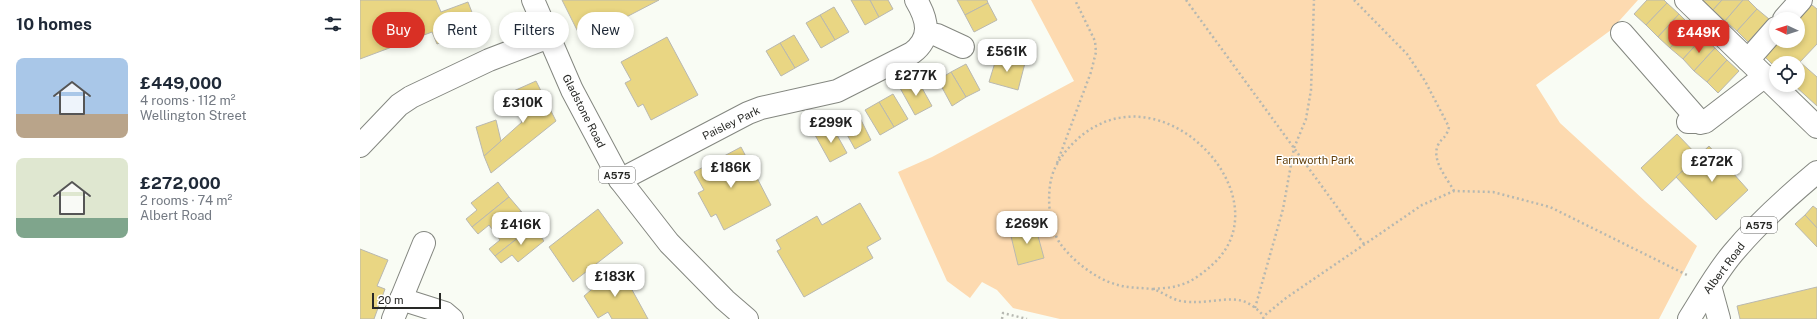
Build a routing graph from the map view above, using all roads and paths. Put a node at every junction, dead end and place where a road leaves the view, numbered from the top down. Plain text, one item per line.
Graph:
1 (533, 0) edge
2 (916, 0) edge
3 (1075, 0) edge
4 (1186, 0) edge
5 (1314, 0) edge
6 (1354, 0) edge
7 (1686, 0) edge
8 (1801, 0) edge
9 (538, 12) edge
10 (1790, 12) edge
11 (1622, 33) dead end
12 (926, 34) junction
13 (1769, 36) edge
14 (963, 47) dead end
15 (521, 48) edge
16 (554, 48) edge
17 (1748, 60) junction
18 (1764, 76) junction
19 (1817, 127) edge
20 (360, 146) edge
21 (1294, 148) junction
22 (1054, 169) junction
23 (1817, 172) edge
24 (620, 180) junction
25 (1454, 190) junction
26 (424, 243) dead end
27 (1364, 244) junction
28 (1710, 286) junction
29 (1153, 289) junction
30 (401, 299) junction
31 (1255, 308) junction
32 (1263, 318) edge
33 (392, 319) edge
34 (452, 319) edge
35 (747, 319) edge
36 (1002, 319) edge
37 (1027, 319) edge
38 (1689, 319) edge
39 (1719, 319) edge

1 - 9 street, Gladstone Road / A575
2 - 12 street
3 - 22 path
4 - 21 path
5 - 21 path
6 - 25 path
7 - 17 street
8 - 10 street
11 - 18 street
12 - 14 street
12 - 24 street, Paisley Park
13 - 17 street
15 - 20 street
16 - 24 street, Gladstone Road / A575
17 - 18 street
18 - 19 street
21 - 27 path
21 - 31 path
22 - 29 path
22 - 29 path
23 - 28 street, Albert Road / A575
24 - 35 street, Gladstone Road / A575
25 - 27 path
25 - 28 path
26 - 30 street
27 - 32 path
28 - 38 street, Albert Road / A575
28 - 39 street
29 - 31 path
30 - 33 street
30 - 34 street
31 - 32 path
36 - 37 path

